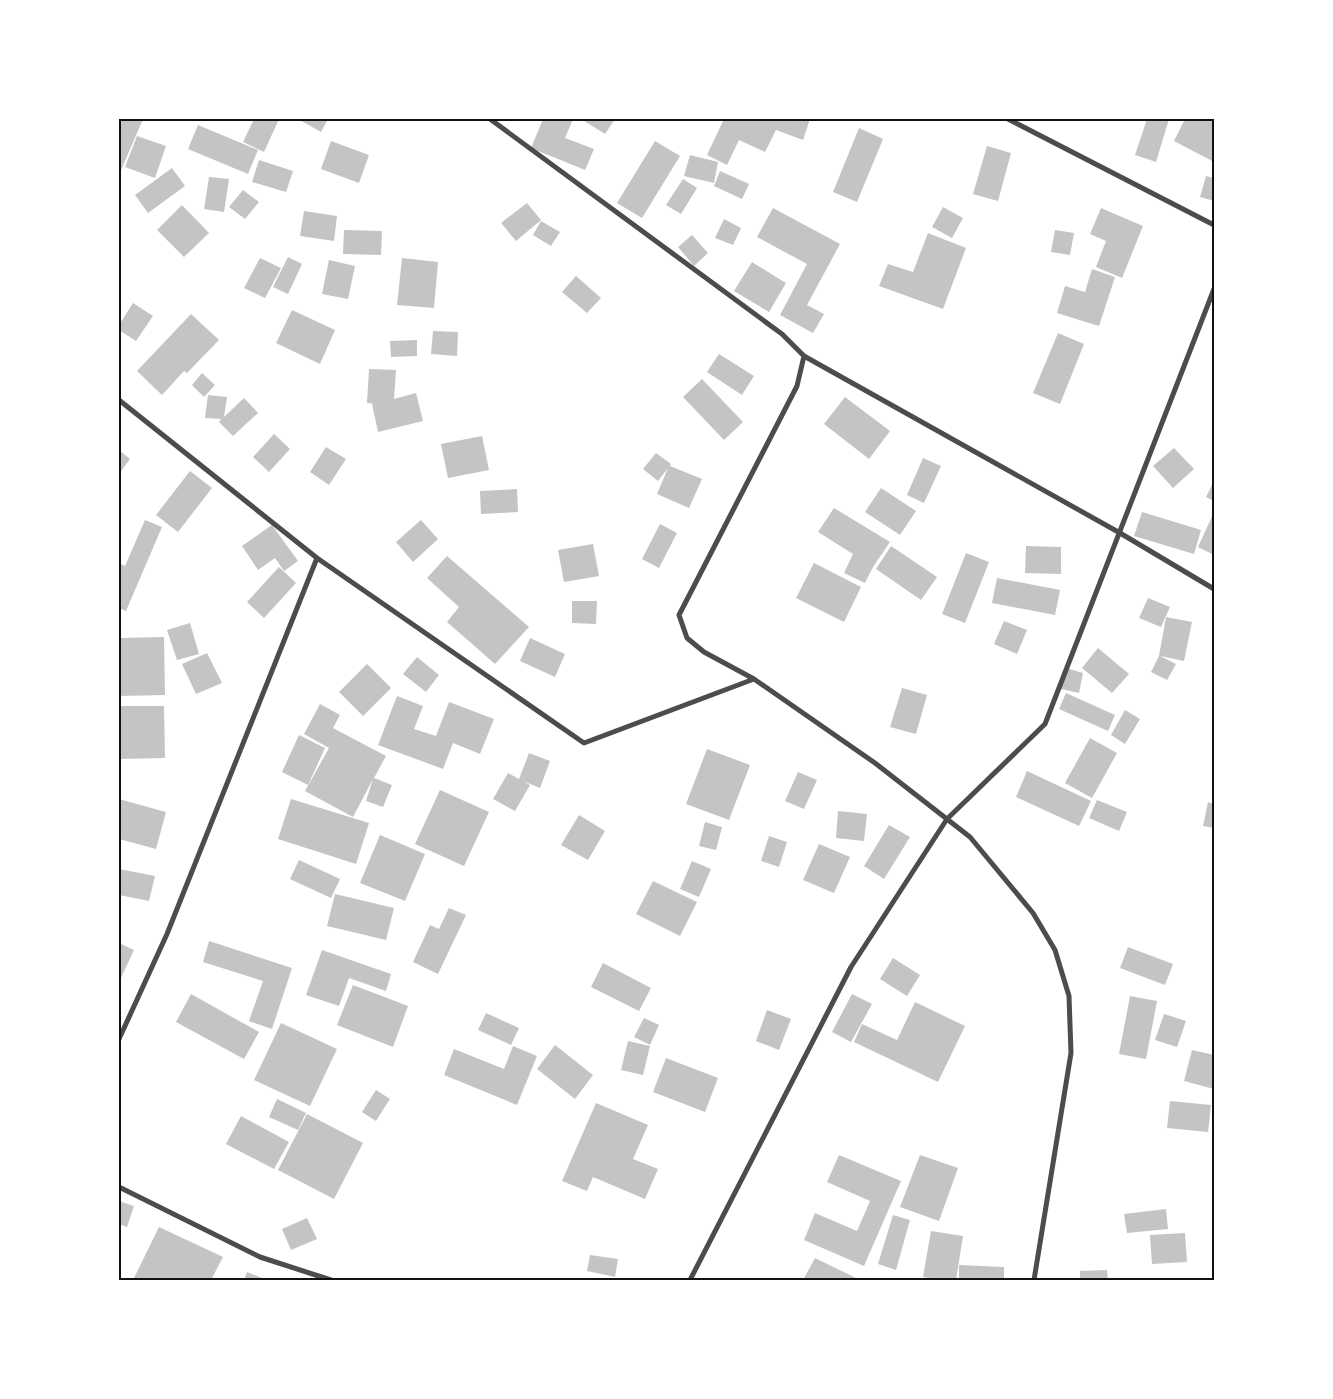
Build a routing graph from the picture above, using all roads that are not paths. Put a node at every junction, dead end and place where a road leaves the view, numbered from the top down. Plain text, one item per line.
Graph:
1 (490, 119) edge
2 (1008, 119) edge
3 (1214, 225) edge
4 (1214, 289) edge
5 (804, 356) junction
6 (119, 400) edge
7 (1120, 533) junction
8 (317, 558) junction
9 (1214, 589) edge
10 (754, 679) junction
11 (947, 819) junction
12 (119, 1039) edge
13 (119, 1187) edge
14 (331, 1280) edge
15 (690, 1280) edge
16 (1034, 1280) edge

1 - 5 street
2 - 3 street
4 - 7 street
5 - 7 street
5 - 10 street
6 - 8 street
7 - 9 street
7 - 11 street
8 - 10 street
8 - 12 street
10 - 11 street
11 - 15 street
11 - 16 street
13 - 14 street

